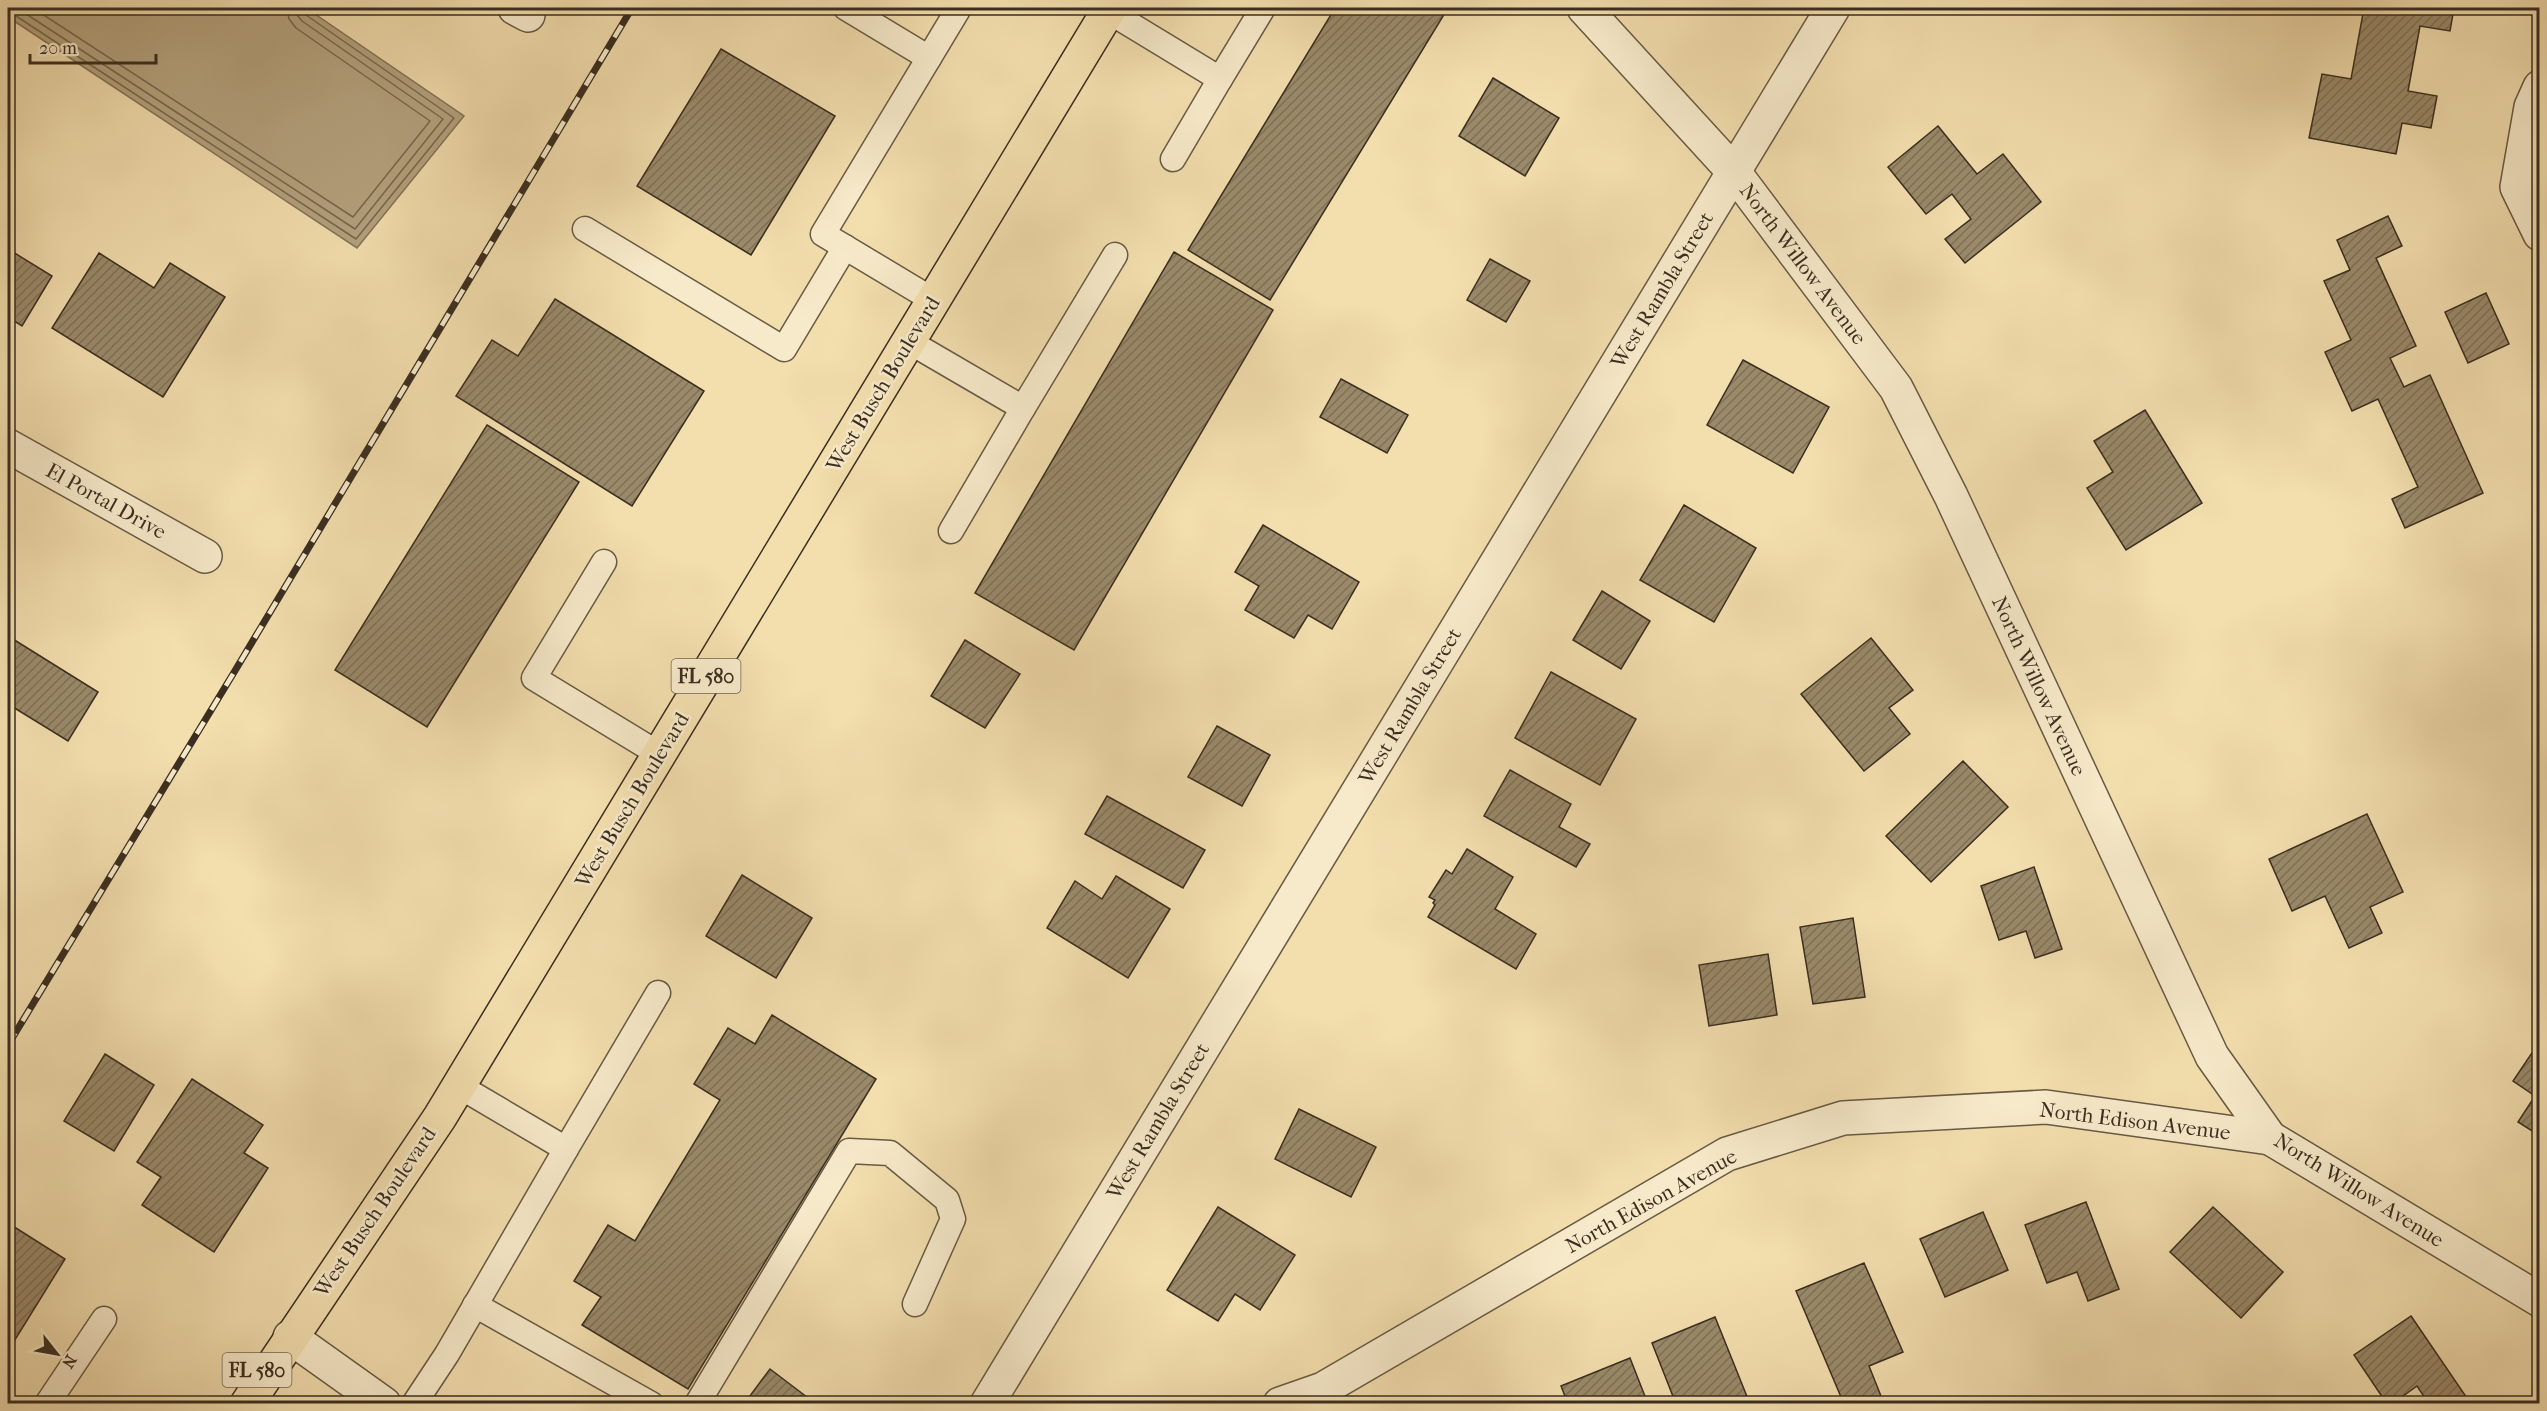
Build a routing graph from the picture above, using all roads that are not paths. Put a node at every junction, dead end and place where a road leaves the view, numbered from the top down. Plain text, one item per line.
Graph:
1 (846, 8) edge
2 (959, 8) edge
3 (1263, 8) edge
4 (1584, 8) edge
5 (1833, 8) edge
6 (1109, 9) edge
7 (929, 58) junction
8 (1220, 79) junction
9 (2540, 87) edge
10 (1173, 159) dead end
11 (1734, 172) junction
12 (585, 229) dead end
13 (2540, 234) edge
14 (845, 247) junction
15 (1115, 255) dead end
16 (933, 300) junction
17 (908, 342) junction
18 (1023, 408) junction
19 (8, 446) edge
20 (951, 531) dead end
21 (205, 556) dead end
22 (604, 562) dead end
23 (659, 754) junction
24 (658, 993) dead end
25 (459, 1086) junction
26 (2270, 1138) junction
27 (566, 1149) junction
28 (2540, 1300) edge
29 (915, 1304) dead end
30 (475, 1305) junction
31 (104, 1318) dead end
32 (290, 1337) junction
33 (52, 1402) edge
34 (223, 1404) edge
35 (247, 1404) edge
36 (384, 1404) edge
37 (414, 1404) edge
38 (651, 1404) edge
39 (697, 1404) edge
40 (987, 1404) edge
41 (1280, 1404) edge

1 - 7 lane
2 - 7 lane
3 - 8 lane
4 - 11 street, North Willow Avenue
5 - 11 street, West Rambla Street
6 - 8 lane
6 - 16 main road, West Busch Boulevard / FL 580
7 - 14 lane
8 - 10 lane
9 - 13 street
11 - 26 street, North Willow Avenue
11 - 40 street, West Rambla Street
12 - 14 lane
14 - 16 lane
15 - 18 lane
16 - 17 main road, West Busch Boulevard / FL 580
17 - 18 lane
17 - 23 main road, West Busch Boulevard / FL 580
18 - 20 lane
19 - 21 street, El Portal Drive
22 - 23 lane
23 - 25 main road, West Busch Boulevard / FL 580
24 - 27 lane
25 - 27 lane
25 - 32 main road, West Busch Boulevard / FL 580
26 - 28 street, North Willow Avenue
26 - 41 street, North Edison Avenue
27 - 30 lane
29 - 39 lane
30 - 37 lane
30 - 38 lane
31 - 33 lane
32 - 34 main road, West Busch Boulevard / FL 580
32 - 35 main road, West Busch Boulevard / FL 580
32 - 36 street

